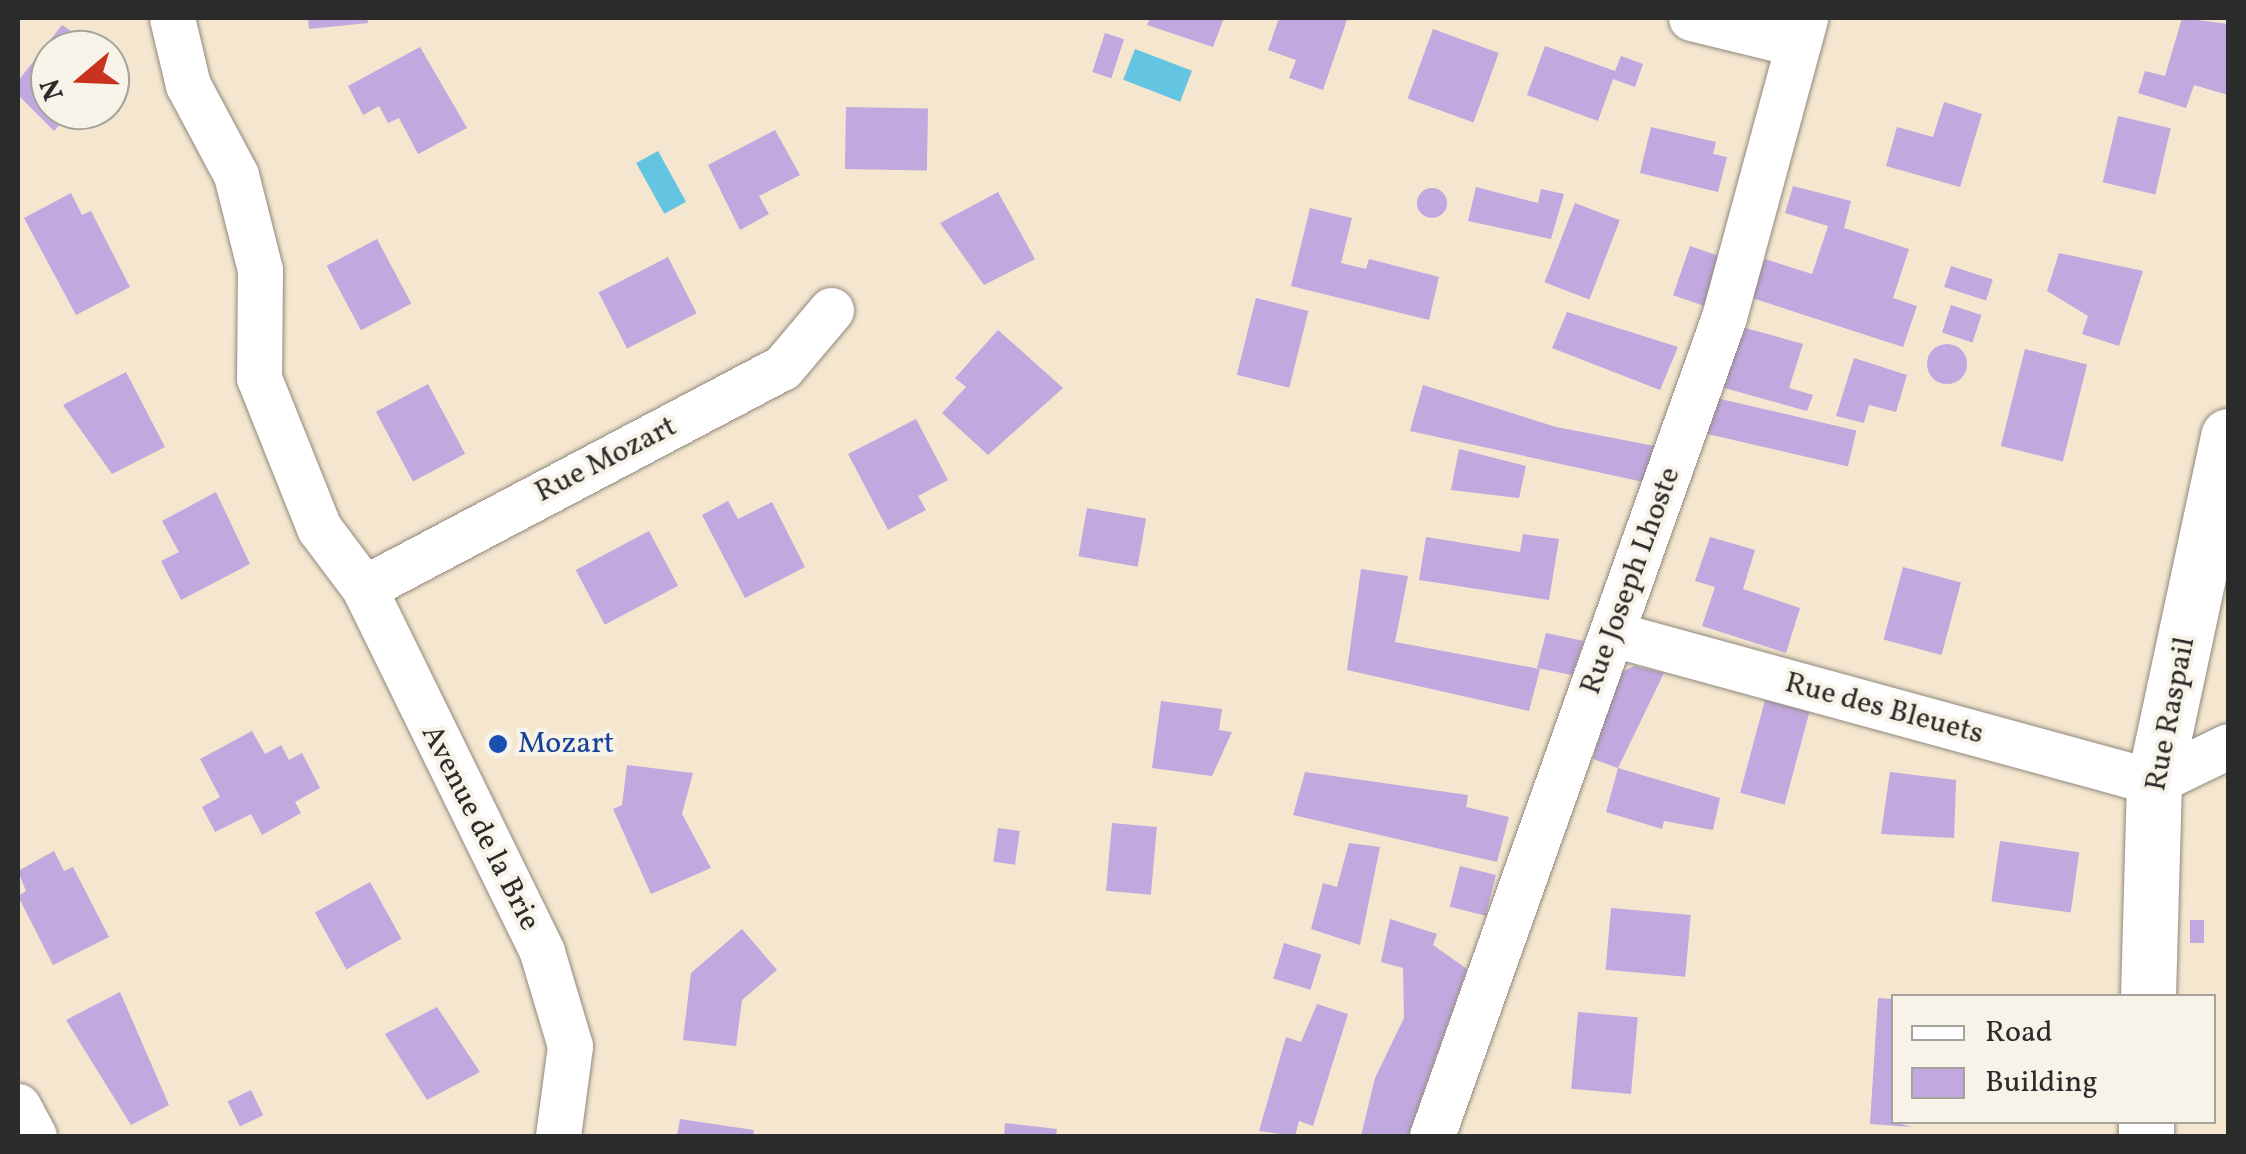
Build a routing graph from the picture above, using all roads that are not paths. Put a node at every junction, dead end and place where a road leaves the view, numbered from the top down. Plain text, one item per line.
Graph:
1 (172, 18) edge
2 (1690, 18) edge
3 (1802, 31) edge
4 (831, 310) dead end
5 (2228, 436) edge
6 (364, 588) junction
7 (1613, 634) junction
8 (2228, 746) edge
9 (2154, 782) junction
10 (2148, 994) edge
11 (18, 1106) edge
12 (34, 1136) edge
13 (558, 1136) edge
14 (1432, 1136) edge

1 - 6 street, Avenue de la Brie
2 - 3 street
3 - 7 street, Rue Joseph Lhoste
4 - 6 street, Rue Mozart
5 - 9 street, Rue Raspail
6 - 13 street, Avenue de la Brie
7 - 9 street, Rue des Bleuets
7 - 14 street, Rue Joseph Lhoste
8 - 9 street
9 - 10 street, Rue Raspail
11 - 12 street

